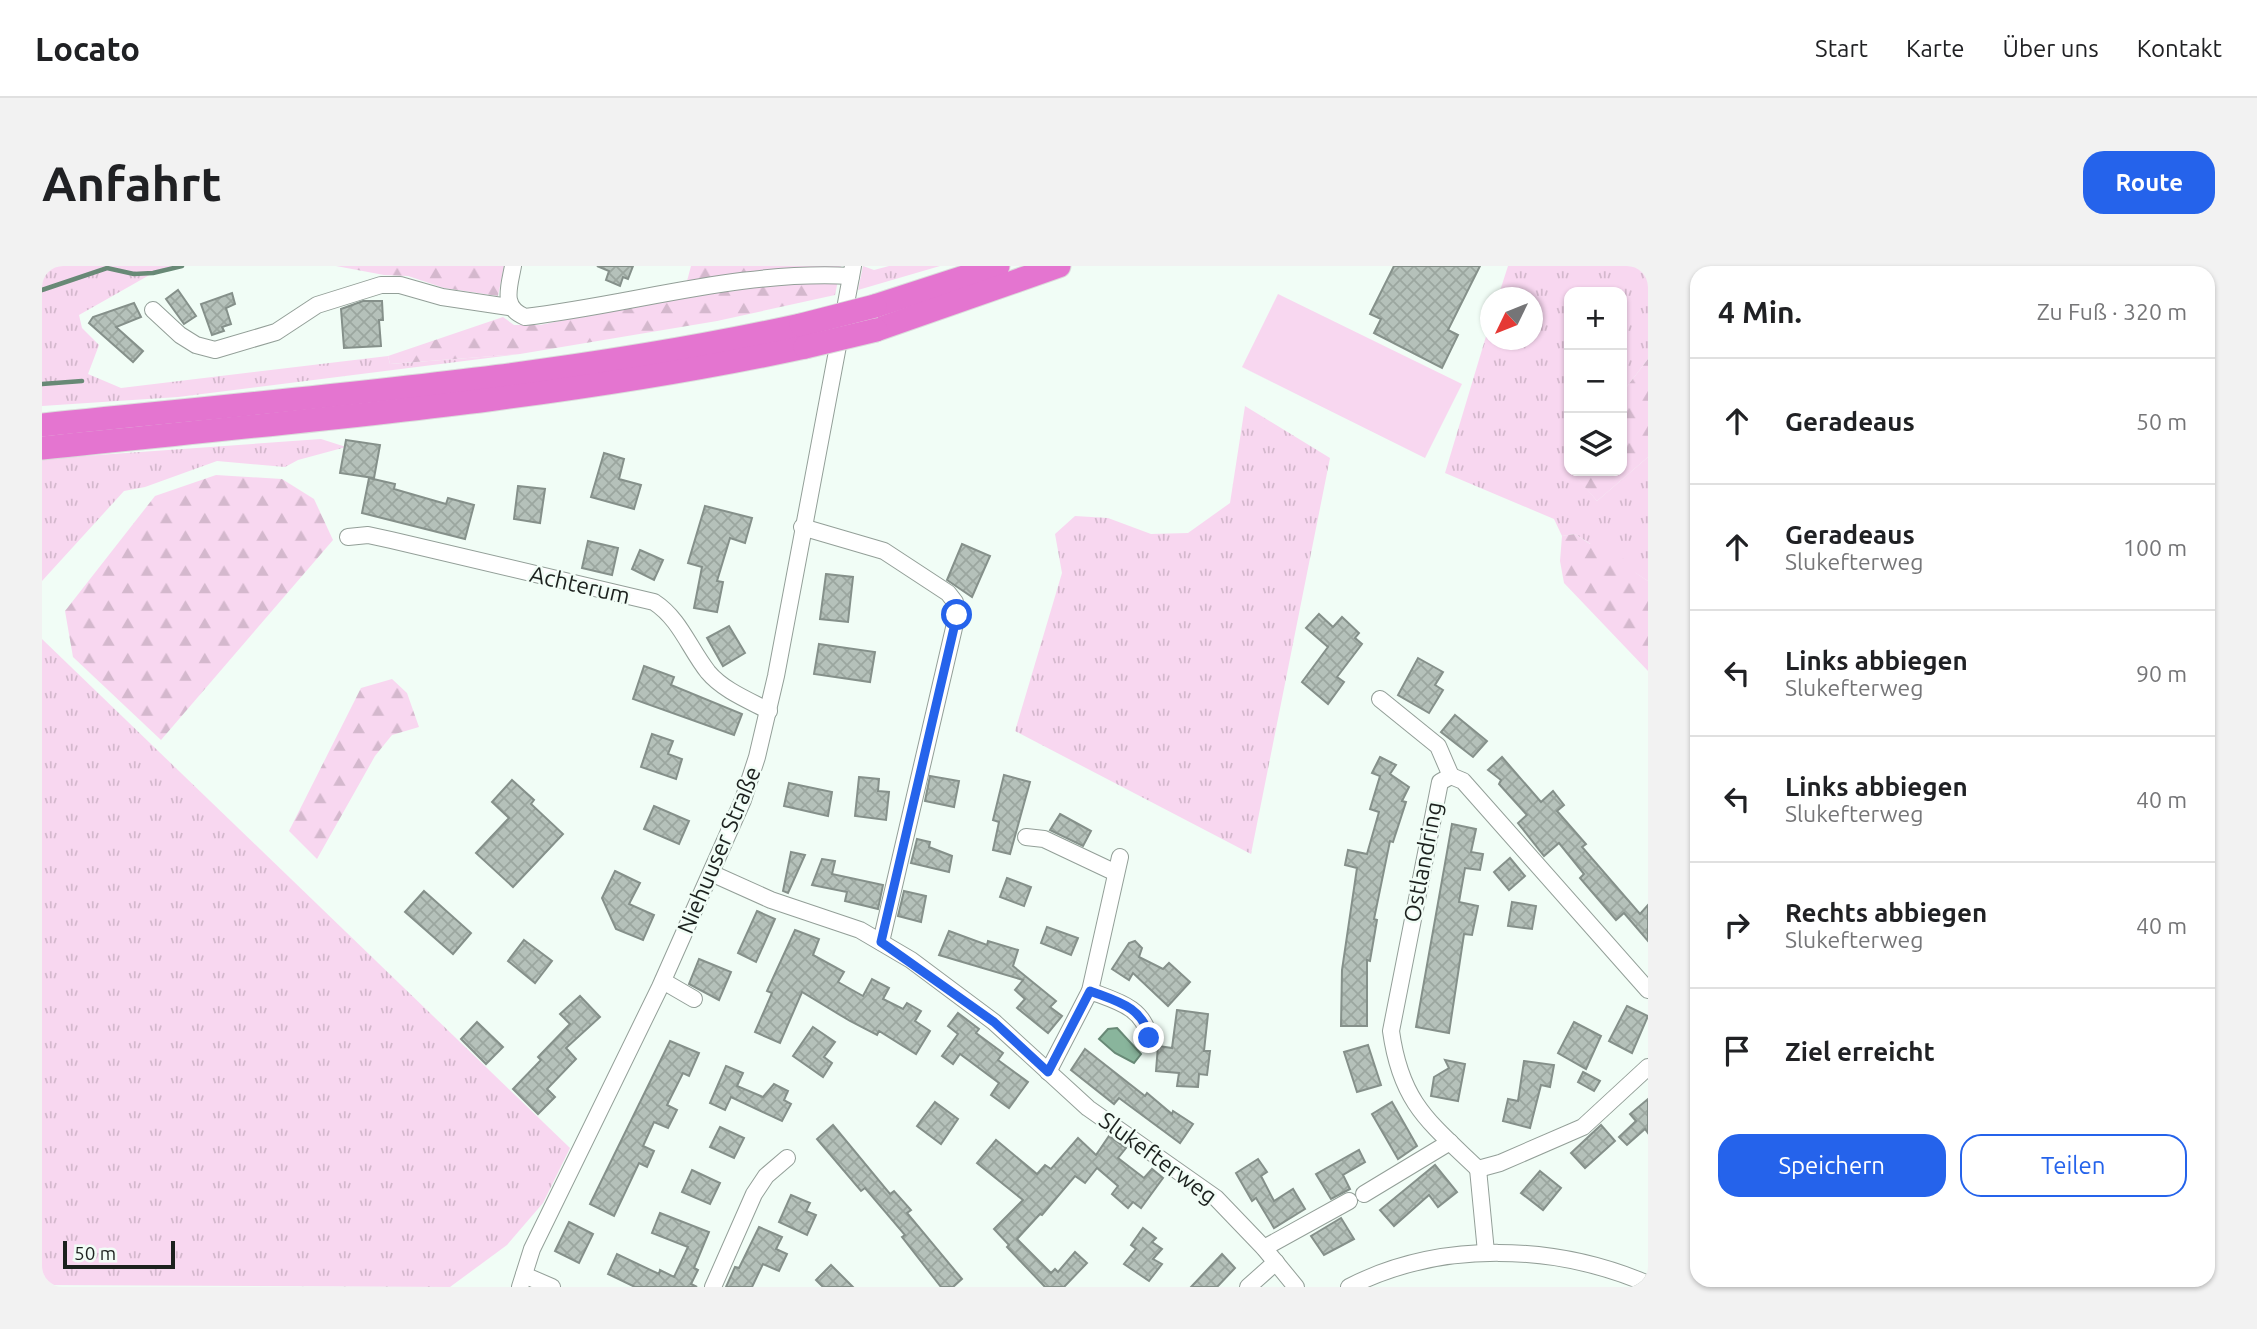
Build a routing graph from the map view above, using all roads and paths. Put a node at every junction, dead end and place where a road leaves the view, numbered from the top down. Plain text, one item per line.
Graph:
1 (513, 266) edge
2 (998, 266) edge
3 (1059, 266) edge
4 (852, 271) edge
5 (509, 307) junction
6 (153, 310) dead end
7 (42, 425) edge
8 (42, 448) edge
9 (802, 527) junction
10 (348, 537) dead end
11 (1380, 699) dead end
12 (769, 711) junction
13 (1451, 776) junction
14 (1026, 837) dead end
15 (710, 873) junction
16 (881, 942) junction
17 (663, 981) junction
18 (1648, 990) edge
19 (1090, 991) junction
20 (694, 999) dead end
21 (1149, 1038) dead end
22 (1648, 1067) edge
23 (1048, 1072) junction
24 (1450, 1142) junction
25 (787, 1158) dead end
26 (1478, 1169) junction
27 (1364, 1194) dead end
28 (1349, 1201) dead end
29 (1264, 1248) junction
30 (1486, 1252) junction
31 (1276, 1262) junction
32 (522, 1281) edge
33 (1648, 1284) edge
34 (552, 1287) edge
35 (713, 1287) edge
36 (1248, 1287) edge
37 (1296, 1287) edge
38 (1349, 1287) edge

1 - 5 street
2 - 7 highway, bridge
3 - 8 highway, bridge
4 - 5 street
4 - 9 street, Niehuuser Straße
5 - 6 street
9 - 12 street, Niehuuser Straße
9 - 16 street
10 - 12 street, Achterum
11 - 13 street
12 - 15 street, Niehuuser Straße
13 - 18 street, Ostlandring
13 - 24 street, Ostlandring
14 - 19 street
15 - 16 street, Slukefterweg
15 - 17 street, Niehuuser Straße
16 - 23 street, Slukefterweg
17 - 20 street
17 - 32 street, Niehuuser Straße
19 - 21 street
19 - 23 street
22 - 26 street
23 - 29 street, Slukefterweg
24 - 26 street, Ostlandring
24 - 27 street
25 - 35 street
26 - 30 street
28 - 29 street
29 - 31 street, Slukefterweg
30 - 33 street
30 - 38 street
31 - 36 street
31 - 37 street, Slukefterweg
32 - 34 street

